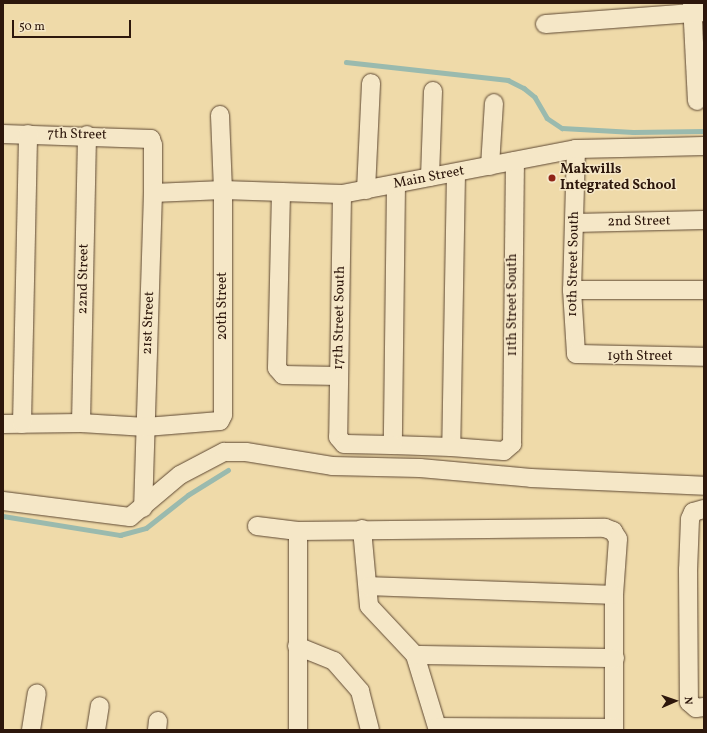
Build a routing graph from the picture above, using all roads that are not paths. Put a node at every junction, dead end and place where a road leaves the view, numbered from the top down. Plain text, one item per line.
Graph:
1 (696, 9) edge
2 (641, 10) edge
3 (545, 24) dead end
4 (371, 83) dead end
5 (433, 91) dead end
6 (697, 101) dead end
7 (494, 103) dead end
8 (220, 115) dead end
9 (3, 134) edge
10 (28, 134) junction
11 (87, 135) junction
12 (151, 139) joint
13 (704, 146) edge
14 (576, 149) junction
15 (514, 161) junction
16 (490, 166) junction
17 (456, 173) junction
18 (430, 177) junction
19 (396, 184) junction
20 (223, 190) junction
21 (366, 190) junction
22 (281, 192) junction
23 (153, 193) junction
24 (342, 194) junction
25 (704, 220) edge
26 (574, 223) junction
27 (572, 290) junction
28 (704, 290) edge
29 (576, 354) joint
30 (704, 357) edge
31 (340, 376) junction
32 (80, 423) junction
33 (3, 424) edge
34 (22, 424) junction
35 (146, 427) junction
36 (393, 445) junction
37 (451, 447) junction
38 (704, 486) edge
39 (3, 501) edge
40 (143, 508) junction
41 (704, 509) edge
42 (257, 526) dead end
43 (362, 529) junction
44 (298, 531) junction
45 (696, 571) edge
46 (368, 586) junction
47 (614, 595) junction
48 (297, 646) junction
49 (415, 654) junction
50 (615, 658) junction
51 (37, 693) dead end
52 (100, 706) dead end
53 (704, 708) edge
54 (438, 729) edge
55 (614, 729) edge
56 (31, 730) edge
57 (96, 730) edge
58 (298, 730) edge
59 (370, 730) edge

1 - 2 street
1 - 6 street
2 - 3 street
4 - 21 street
5 - 18 street
7 - 16 street
8 - 20 street, 20th Street
9 - 10 street, 7th Street
10 - 11 street, 7th Street
10 - 34 street
11 - 12 street, 7th Street
11 - 32 street, 22nd Street
12 - 23 street, 21st Street
13 - 14 street, Main Street
14 - 15 street, Main Street
14 - 26 street, 10th Street South
15 - 16 street, Main Street
15 - 37 street, 11th Street South
16 - 17 street, Main Street
17 - 18 street, Main Street
17 - 37 street
18 - 19 street, Main Street
19 - 21 street, Main Street
19 - 36 street
20 - 22 street, Main Street
20 - 23 street, Main Street
20 - 35 street, 20th Street
21 - 24 street, Main Street
22 - 24 street, Main Street
22 - 31 street
23 - 35 street, 21st Street
24 - 31 street, 17th Street South
25 - 26 street, 2nd Street
26 - 27 street, 10th Street South
27 - 28 street
27 - 29 street, 10th Street South
29 - 30 street, 19th Street
31 - 36 street, 17th Street South
32 - 34 street
32 - 35 street
33 - 34 street
35 - 40 street, 21st Street
36 - 37 street
38 - 40 street
39 - 40 street
41 - 45 street
42 - 44 street
43 - 44 street
43 - 46 street
43 - 47 street
44 - 48 street
45 - 53 street
46 - 47 street
46 - 49 street
47 - 50 street
48 - 58 street
48 - 59 street
49 - 50 street
49 - 54 street
50 - 55 street
51 - 56 street
52 - 57 street
54 - 55 street

